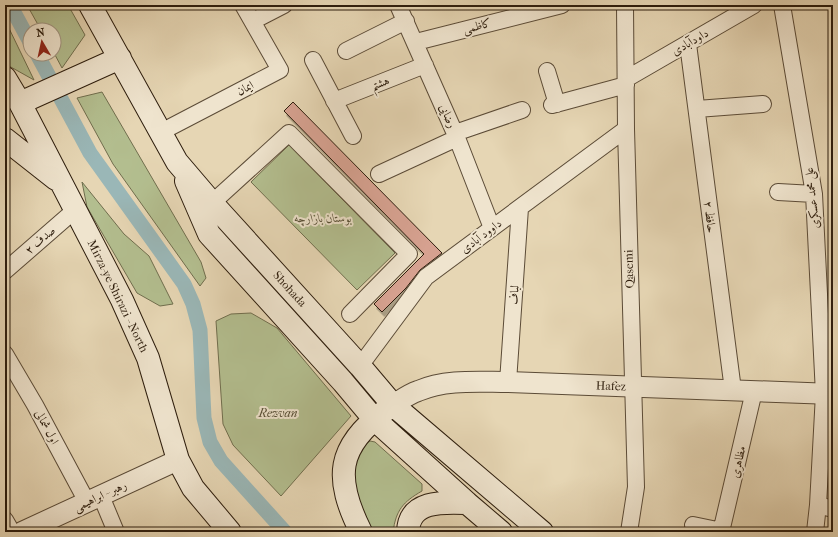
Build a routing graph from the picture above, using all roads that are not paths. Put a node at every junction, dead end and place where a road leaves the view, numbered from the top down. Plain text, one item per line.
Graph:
1 (90, 5) edge
2 (244, 5) edge
3 (284, 5) edge
4 (398, 5) edge
5 (562, 5) edge
6 (625, 5) edge
7 (754, 5) edge
8 (782, 5) edge
9 (735, 11) edge
10 (406, 21) junction
11 (253, 22) junction
12 (416, 42) junction
13 (688, 44) junction
14 (346, 51) dead end
15 (120, 58) junction
16 (313, 60) dead end
17 (425, 65) junction
18 (547, 71) dead end
19 (5, 78) edge
20 (626, 82) junction
21 (20, 96) edge
22 (334, 101) junction
23 (763, 104) dead end
24 (697, 109) junction
25 (522, 110) dead end
26 (626, 130) junction
27 (161, 132) junction
28 (456, 135) junction
29 (353, 136) dead end
30 (5, 139) edge
31 (379, 174) dead end
32 (61, 183) junction
33 (778, 192) dead end
34 (814, 194) junction
35 (205, 208) junction
36 (520, 208) junction
37 (75, 210) junction
38 (492, 228) junction
39 (5, 271) edge
40 (350, 314) dead end
41 (5, 354) edge
42 (360, 366) junction
43 (343, 382) junction
44 (508, 382) junction
45 (633, 387) junction
46 (733, 390) junction
47 (754, 391) junction
48 (829, 394) edge
49 (393, 405) junction
50 (374, 419) junction
51 (178, 460) junction
52 (94, 499) junction
53 (467, 503) junction
54 (826, 507) edge
55 (5, 520) edge
56 (693, 525) dead end
57 (721, 531) edge
58 (12, 532) edge
59 (22, 532) edge
60 (116, 532) edge
61 (230, 532) edge
62 (361, 532) edge
63 (408, 532) edge
64 (501, 532) edge
65 (542, 532) edge
66 (629, 532) edge
67 (815, 532) edge

1 - 15 main road
2 - 11 street, ایمان
3 - 11 street
4 - 10 street, رضایی
5 - 12 street, کاظمی
6 - 20 street, Qasemi
7 - 9 street, داودآبادی
8 - 34 street, علی محمد عسکری
9 - 13 street, داودآبادی
10 - 12 street, رضایی
10 - 14 street
11 - 27 street, ایمان
12 - 17 street, رضایی
13 - 20 street, داودآبادی
13 - 24 street, حافظ ۲
15 - 21 main road
15 - 27 main road
16 - 22 street
17 - 22 street, هشتم
17 - 28 street, رضایی
18 - 20 street, داودآبادی
19 - 21 main road
20 - 26 street, Qasemi
21 - 32 main road, Mirza-ye Shirazi - North
22 - 29 street
23 - 24 street
24 - 46 street, حافظ ۲
25 - 28 street
26 - 36 street, داوود آبادی
26 - 45 street, Qasemi
27 - 35 main road
28 - 31 street
28 - 38 street, رضایی
30 - 32 main road
32 - 37 main road, Mirza-ye Shirazi - North
33 - 34 street
34 - 48 street, علی محمد عسکری
35 - 40 street
35 - 42 main road, Shohada
35 - 43 main road, Shohada
36 - 38 street, داوود آبادی
36 - 44 street, لباف
37 - 39 street, صدف ۲
37 - 51 main road, Mirza-ye Shirazi - North
38 - 42 street, داوود آبادی
41 - 52 street, اول شمالی
42 - 43 main road
42 - 49 main road, Shohada
43 - 50 main road, Shohada
44 - 45 street, Hafez
44 - 49 street, Hafez
45 - 46 street, Hafez
45 - 66 street, Qasemi
46 - 47 street, Hafez
47 - 48 street, Hafez
47 - 57 street, مظاهری
48 - 54 street, علی محمد عسکری
49 - 50 main road
49 - 65 main road, Shohada
50 - 53 main road, Shohada
50 - 62 main road
51 - 52 street, رهبر - ابراهیمی
51 - 61 main road, Mirza-ye Shirazi - North
52 - 59 street, رهبر - ابراهیمی
52 - 60 street, اول شمالی
53 - 63 main road
53 - 64 main road, Shohada
54 - 67 street, علی محمد عسکری
55 - 58 street
56 - 57 street

